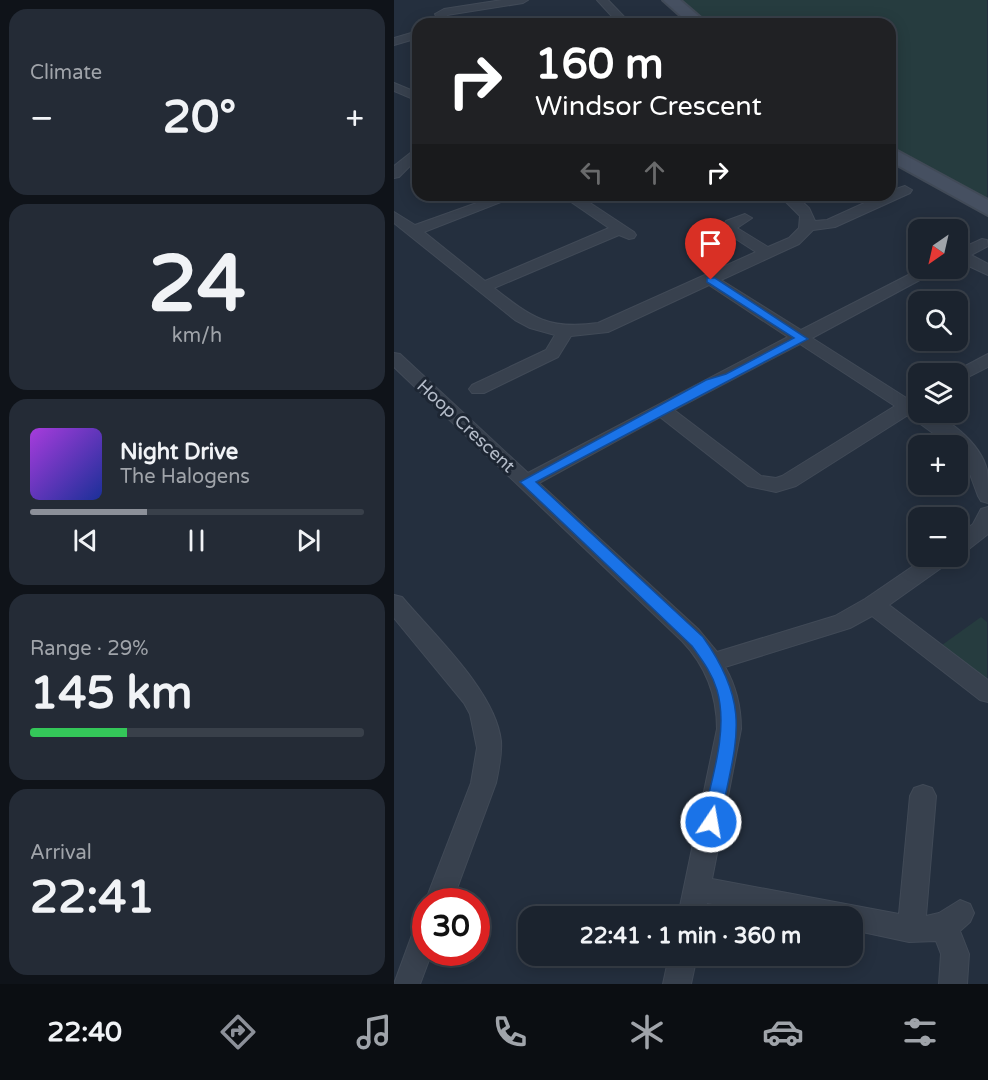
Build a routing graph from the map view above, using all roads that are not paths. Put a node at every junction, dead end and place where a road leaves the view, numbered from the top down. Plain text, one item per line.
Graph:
1 (523, 0) edge
2 (602, 0) edge
3 (671, 0) edge
4 (442, 18) edge
5 (619, 18) edge
6 (693, 18) edge
7 (412, 36) edge
8 (394, 42) edge
9 (395, 88) edge
10 (412, 95) edge
11 (896, 156) edge
12 (412, 158) edge
13 (394, 174) edge
14 (905, 190) dead end
15 (896, 194) edge
16 (496, 201) edge
17 (577, 201) edge
18 (793, 201) edge
19 (881, 201) edge
20 (988, 209) edge
21 (394, 216) edge
22 (745, 218) dead end
23 (807, 226) junction
24 (413, 231) junction
25 (982, 243) dead end
26 (968, 251) edge
27 (768, 254) junction
28 (968, 260) edge
29 (988, 270) edge
30 (914, 279) edge
31 (711, 280) junction
32 (483, 287) junction
33 (566, 331) junction
34 (802, 339) junction
35 (394, 358) edge
36 (988, 359) edge
37 (968, 370) edge
38 (478, 389) dead end
39 (908, 400) edge
40 (908, 406) edge
41 (661, 409) junction
42 (937, 423) edge
43 (526, 482) junction
44 (986, 487) edge
45 (988, 514) edge
46 (968, 539) edge
47 (928, 567) edge
48 (394, 603) edge
49 (873, 605) junction
50 (712, 662) junction
51 (988, 693) edge
52 (923, 796) dead end
53 (443, 888) edge
54 (697, 889) junction
55 (693, 906) edge
56 (792, 906) edge
57 (863, 919) edge
58 (911, 928) junction
59 (413, 966) edge
60 (681, 966) edge
61 (406, 984) edge
62 (677, 984) edge
63 (953, 984) edge

1 - 4 street
2 - 5 street
3 - 6 main road
7 - 8 street
9 - 10 street
11 - 20 main road
12 - 13 street
14 - 15 street
16 - 24 street
17 - 32 street
18 - 23 street
19 - 23 street
21 - 24 street
22 - 27 street
23 - 27 street
24 - 32 street
25 - 26 street
27 - 31 street
28 - 29 street
30 - 34 street
31 - 33 street
31 - 34 street
32 - 33 street
33 - 38 street
34 - 39 street
34 - 41 street
35 - 43 street, Hoop Crescent
36 - 37 street
40 - 41 street
41 - 43 street
42 - 44 street
43 - 50 street, Hoop Crescent
45 - 46 street
47 - 49 street
48 - 53 street
49 - 50 street
49 - 51 street
50 - 54 street, Hoop Crescent
52 - 58 street
54 - 55 street, Hoop Crescent
54 - 56 street
57 - 58 street
58 - 63 street
59 - 61 street
60 - 62 street

